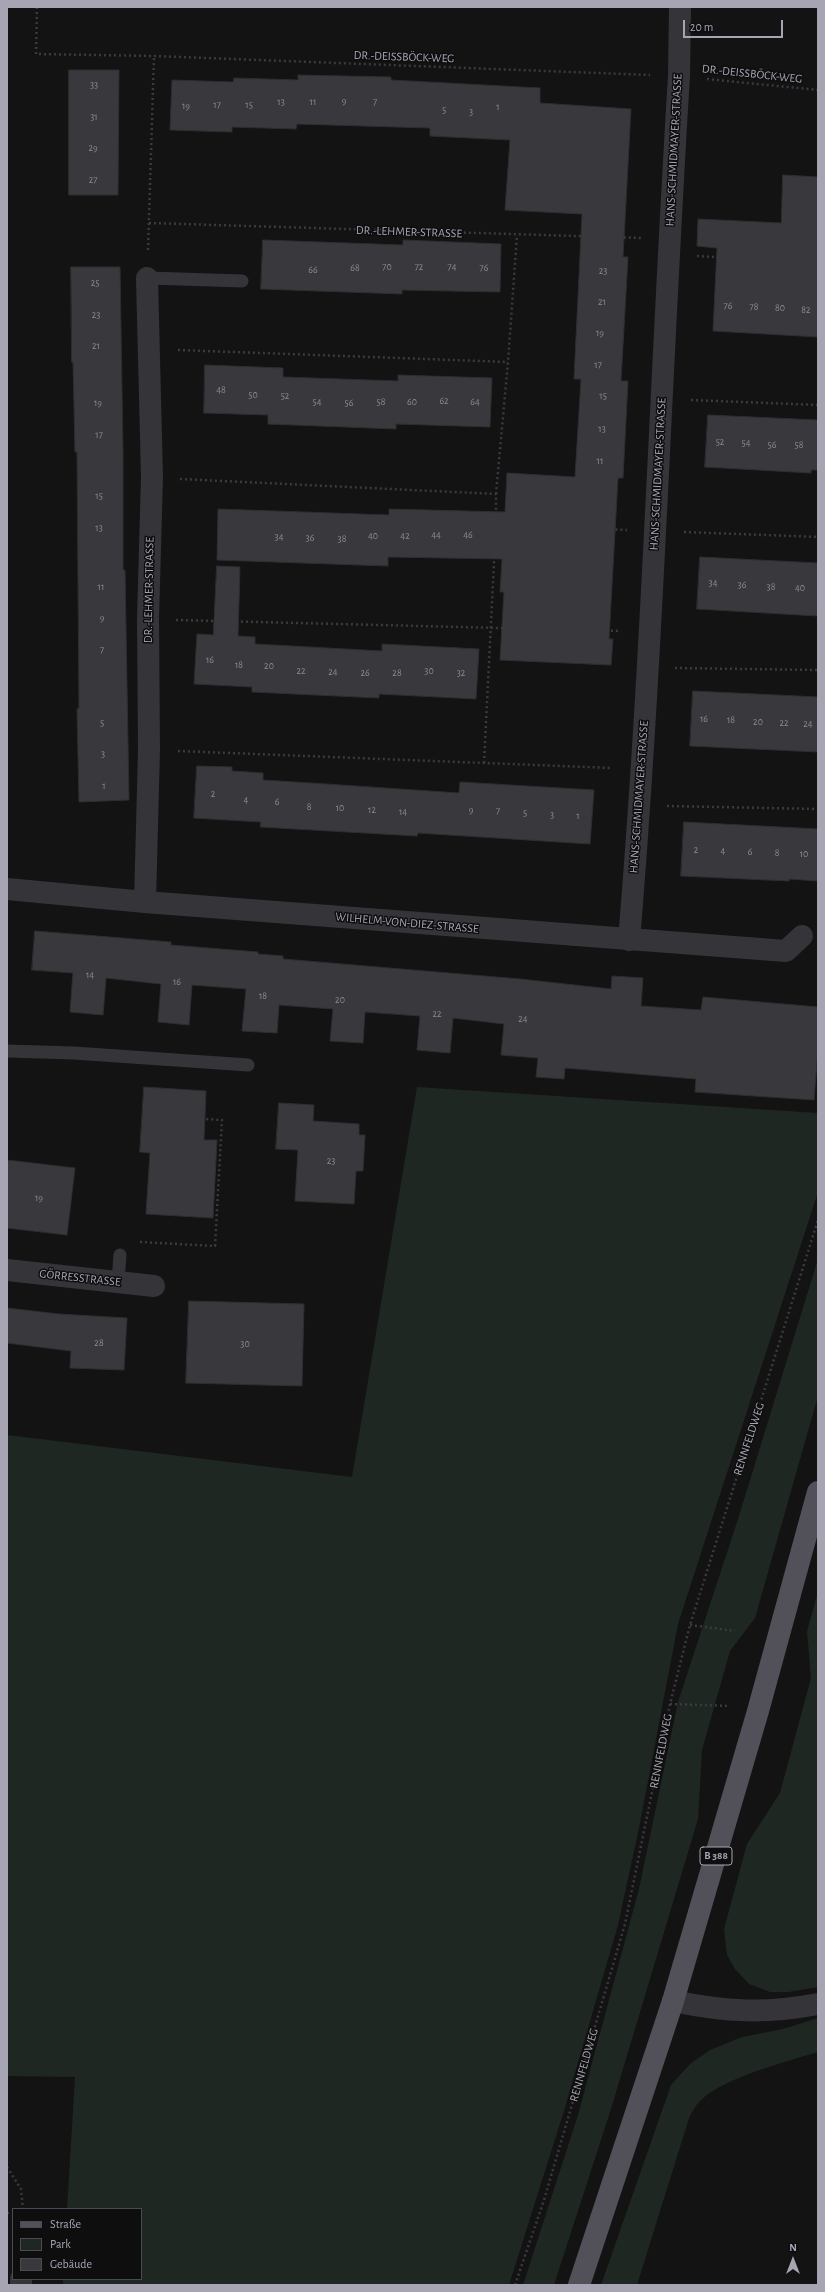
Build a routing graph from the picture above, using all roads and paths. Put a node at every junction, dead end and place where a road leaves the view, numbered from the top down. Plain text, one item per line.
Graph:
1 (37, 7) edge
2 (680, 7) edge
3 (154, 56) junction
4 (679, 76) junction
5 (818, 90) edge
6 (149, 223) junction
7 (517, 235) junction
8 (669, 246) junction
9 (818, 263) edge
10 (147, 278) junction
11 (242, 281) dead end
12 (148, 349) junction
13 (508, 362) junction
14 (662, 399) junction
15 (818, 406) edge
16 (152, 477) junction
17 (496, 494) junction
18 (496, 523) junction
19 (654, 531) junction
20 (818, 537) edge
21 (148, 619) junction
22 (490, 628) junction
23 (650, 632) junction
24 (647, 667) junction
25 (818, 670) edge
26 (149, 750) junction
27 (484, 763) junction
28 (642, 769) junction
29 (640, 806) junction
30 (818, 810) edge
31 (7, 889) edge
32 (145, 902) junction
33 (802, 936) dead end
34 (629, 940) junction
35 (7, 1051) edge
36 (248, 1066) dead end
37 (205, 1119) dead end
38 (215, 1173) dead end
39 (219, 1173) junction
40 (818, 1220) edge
41 (140, 1241) dead end
42 (120, 1255) dead end
43 (7, 1270) edge
44 (118, 1282) junction
45 (154, 1286) dead end
46 (818, 1492) edge
47 (690, 1625) junction
48 (735, 1631) dead end
49 (670, 1704) junction
50 (718, 1704) dead end
51 (673, 2001) junction
52 (818, 2004) edge
53 (7, 2166) edge
54 (23, 2208) edge
55 (515, 2285) edge
56 (579, 2285) edge

1 - 3 path, DR.-DEISSBÖCK-WEG
2 - 4 street, HANS-SCHMIDMAYER-STRASSE
3 - 4 path, DR.-DEISSBÖCK-WEG
3 - 6 path
4 - 5 path, DR.-DEISSBÖCK-WEG
4 - 8 street, HANS-SCHMIDMAYER-STRASSE
6 - 7 path, DR.-LEHMER-STRASSE
6 - 10 path
7 - 8 path, DR.-LEHMER-STRASSE
7 - 13 path
8 - 9 path, DR.-LEHMER-STRASSE
8 - 14 street, HANS-SCHMIDMAYER-STRASSE
10 - 11 lane
10 - 12 street, DR.-LEHMER-STRASSE
12 - 13 path
12 - 16 street, DR.-LEHMER-STRASSE
13 - 17 path
14 - 15 path
14 - 19 street, HANS-SCHMIDMAYER-STRASSE
16 - 17 path
16 - 21 street, DR.-LEHMER-STRASSE
17 - 18 path
18 - 19 path
18 - 22 path
19 - 20 path
19 - 23 street, HANS-SCHMIDMAYER-STRASSE
21 - 22 path
21 - 26 street, DR.-LEHMER-STRASSE
22 - 23 path
22 - 27 path
23 - 24 street, HANS-SCHMIDMAYER-STRASSE
24 - 25 path
24 - 28 street, HANS-SCHMIDMAYER-STRASSE
26 - 27 path
26 - 32 street, DR.-LEHMER-STRASSE
27 - 28 path
28 - 29 street, HANS-SCHMIDMAYER-STRASSE
29 - 30 path
29 - 34 street, HANS-SCHMIDMAYER-STRASSE
31 - 32 street, WILHELM-VON-DIEZ-STRASSE
32 - 34 street, WILHELM-VON-DIEZ-STRASSE
33 - 34 street, WILHELM-VON-DIEZ-STRASSE
35 - 36 lane
37 - 39 path
38 - 39 path
39 - 41 path
40 - 47 path, RENNFELDWEG
42 - 44 lane
43 - 44 street, GÖRRESSTRASSE
44 - 45 street, GÖRRESSTRASSE
46 - 51 main road, B 388
47 - 48 path
47 - 49 path, RENNFELDWEG
49 - 50 path
49 - 55 path, RENNFELDWEG
51 - 52 street
51 - 56 main road, B 388
53 - 54 path

